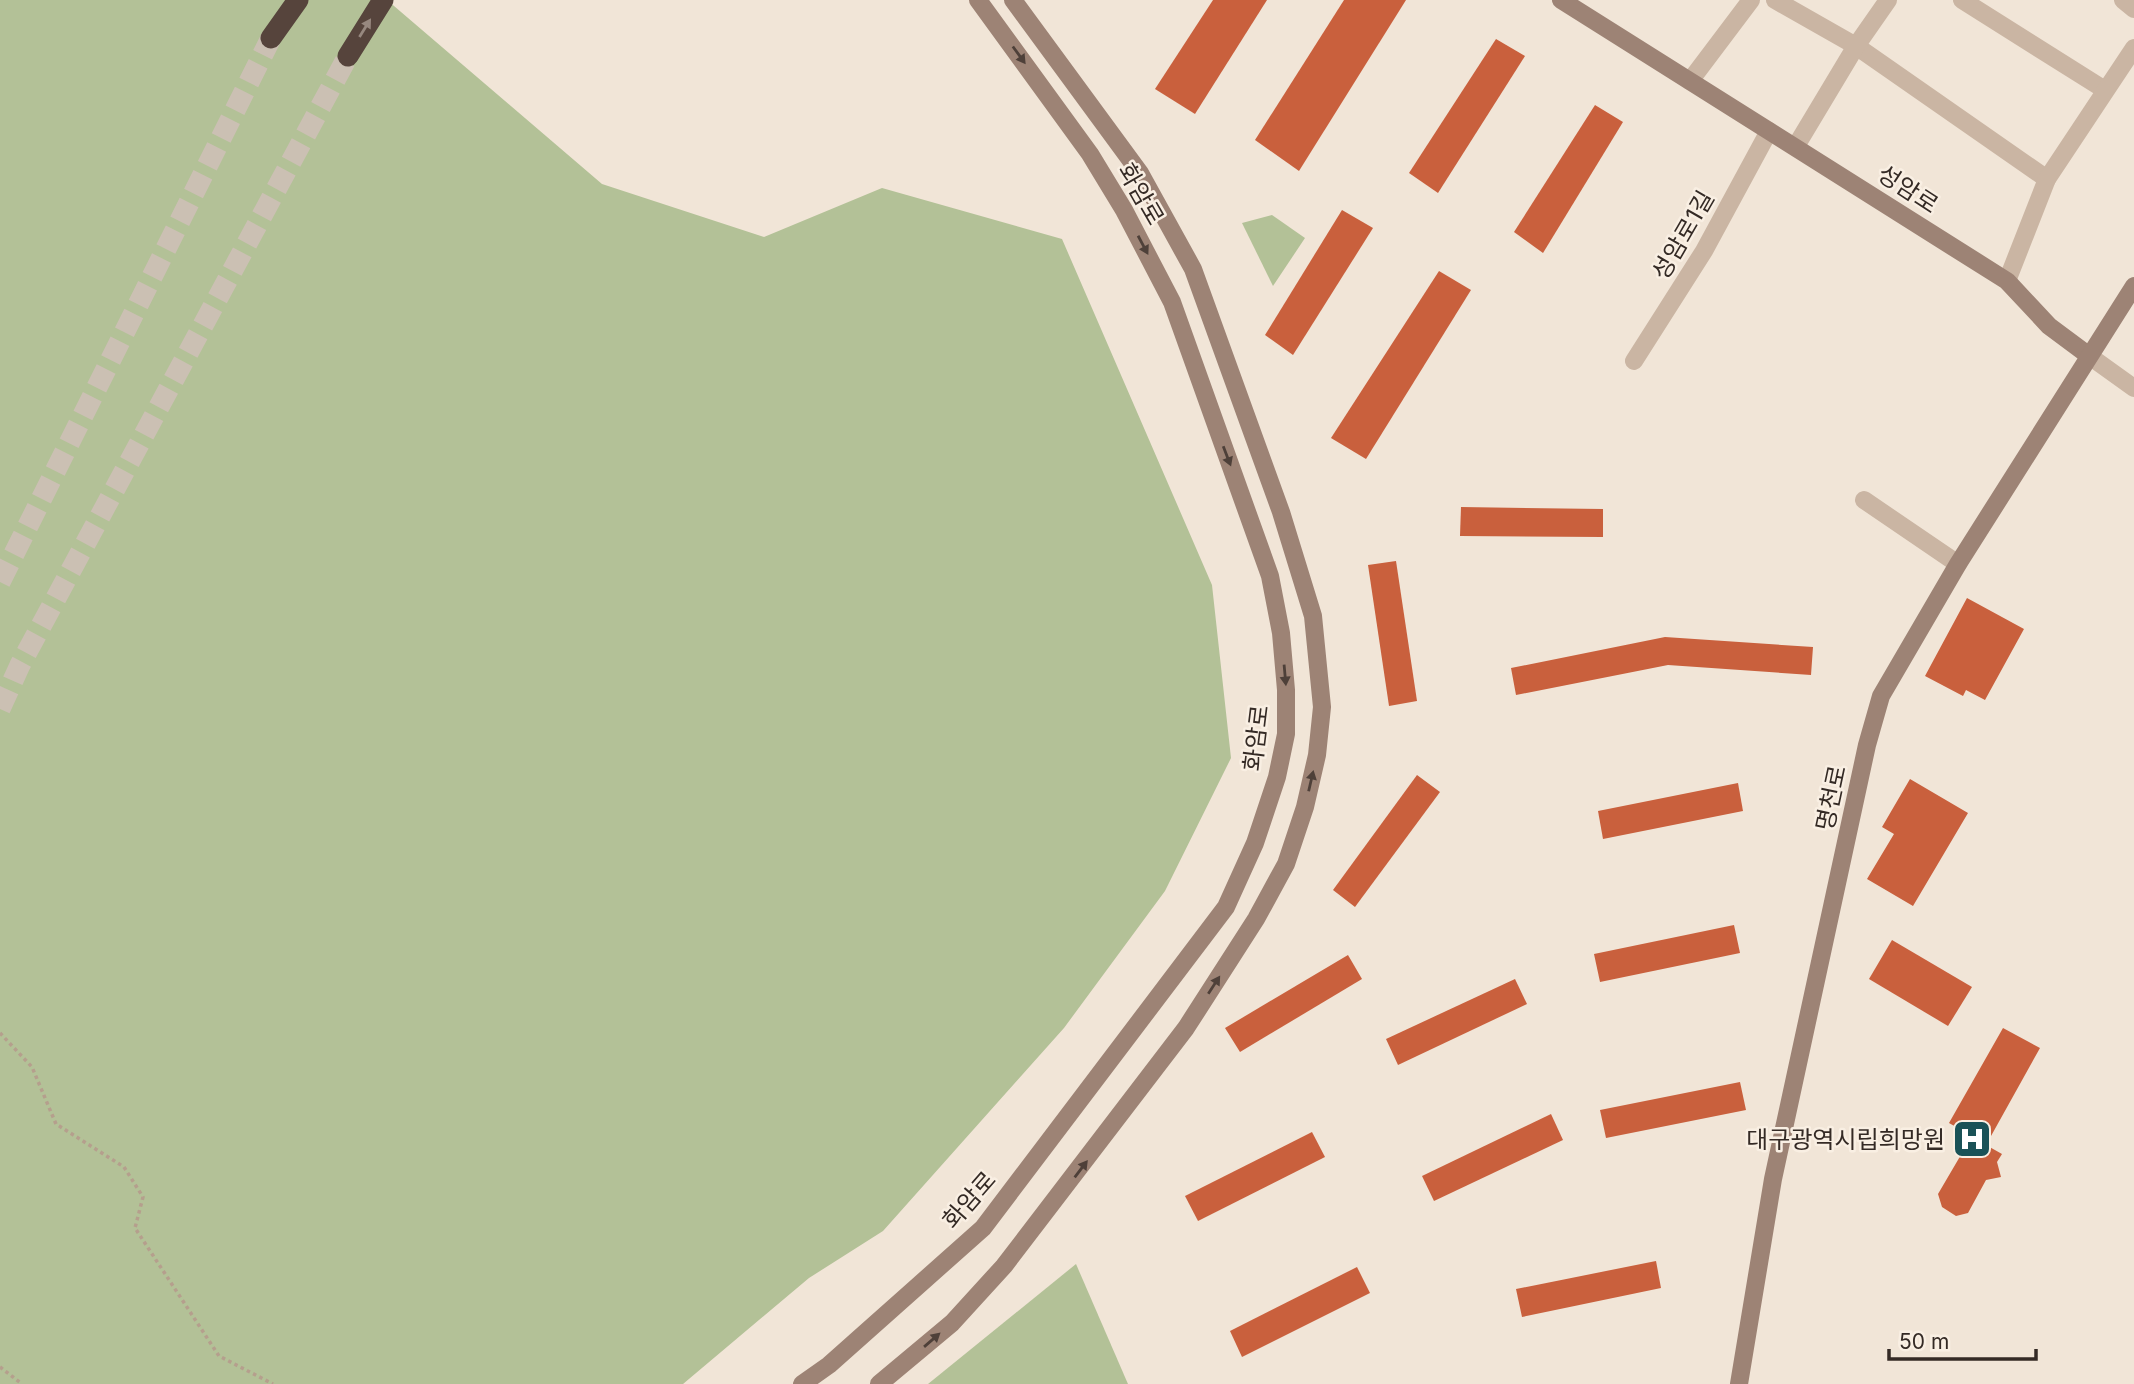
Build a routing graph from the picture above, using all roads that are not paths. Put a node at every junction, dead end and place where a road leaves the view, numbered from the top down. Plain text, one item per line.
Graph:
1 (298, 0) edge
2 (383, 0) edge
3 (978, 0) edge
4 (1013, 0) edge
5 (1560, 0) edge
6 (1751, 0) edge
7 (1775, 0) edge
8 (1888, 0) edge
9 (1962, 0) edge
10 (2123, 0) edge
11 (2134, 9) edge
12 (271, 38) tunnel mouth
13 (1856, 46) junction
14 (2134, 48) edge
15 (348, 56) tunnel mouth
16 (1690, 81) junction
17 (2105, 90) junction
18 (1769, 131) junction
19 (1796, 146) junction
20 (2047, 179) junction
21 (2007, 281) junction
22 (2134, 286) edge
23 (2088, 355) junction
24 (1634, 361) dead end
25 (2134, 388) edge
26 (1864, 500) dead end
27 (1958, 564) junction
28 (802, 1384) edge
29 (879, 1384) edge
30 (1739, 1384) edge

1 - 12 highway
15 -> 2 highway
3 -> 28 main road, 화암로
29 -> 4 main road, 화암로
5 - 16 main road, 성암로
6 - 16 street
7 - 13 street
8 - 13 street
9 - 17 street
10 - 11 street
13 - 19 street
13 - 20 street
14 - 17 street
16 - 18 main road, 성암로
17 - 20 street
18 - 19 main road, 성암로
18 - 24 street, 성암로1길
19 - 21 main road, 성암로
20 - 21 street
21 - 23 main road, 성암로
22 - 23 main road, 명천로
23 - 25 street
23 - 27 main road, 명천로
26 - 27 street
27 - 30 main road, 명천로

